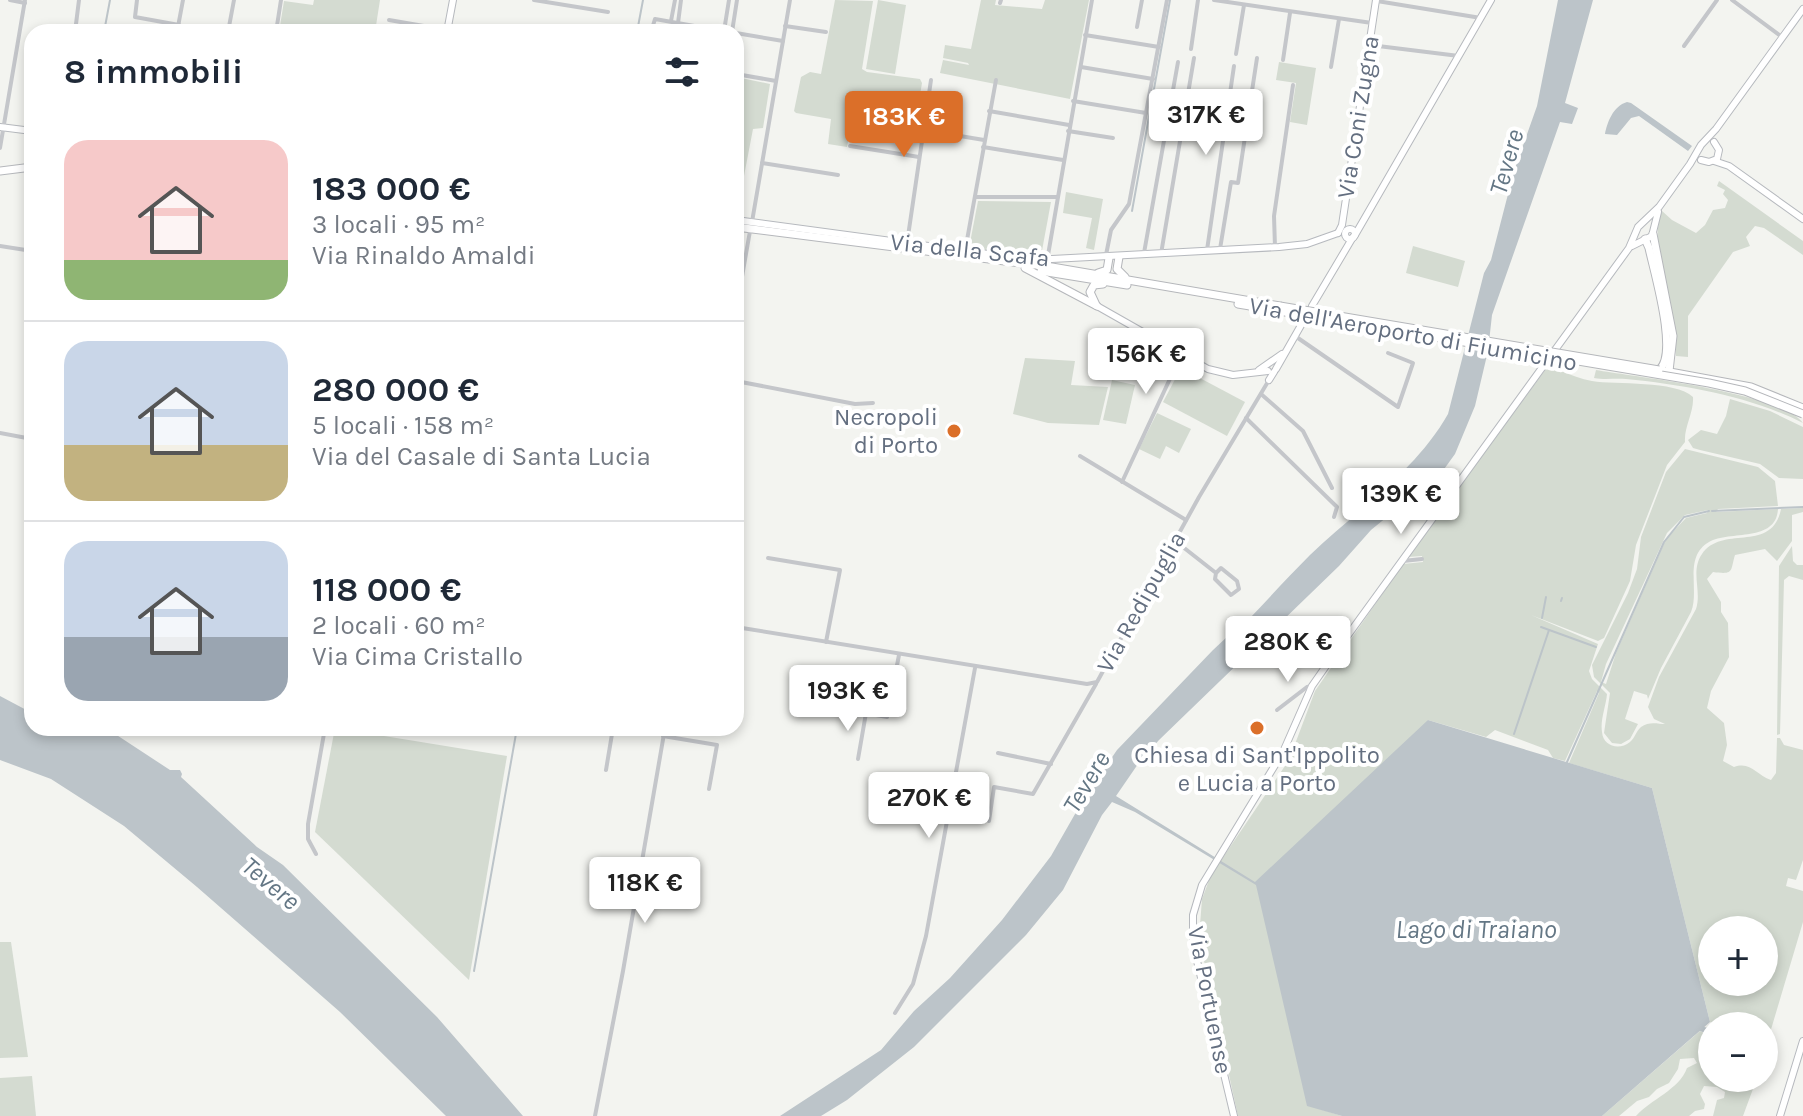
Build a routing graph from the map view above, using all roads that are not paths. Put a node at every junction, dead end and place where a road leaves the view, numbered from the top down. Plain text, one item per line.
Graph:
1 (10, 0) edge
2 (79, 0) edge
3 (137, 0) edge
4 (183, 0) edge
5 (234, 0) edge
6 (281, 0) edge
7 (453, 0) edge
8 (534, 0) edge
9 (675, 0) edge
10 (681, 0) edge
11 (729, 0) edge
12 (737, 0) edge
13 (790, 0) edge
14 (1092, 0) edge
15 (1142, 0) edge
16 (1167, 0) edge
17 (1198, 0) edge
18 (1214, 0) edge
19 (1376, 0) edge
20 (1491, 0) edge
21 (1717, 0) edge
22 (1732, 0) edge
23 (25, 2) edge
24 (1244, 5) junction
25 (1803, 9) edge
26 (608, 12) dead end
27 (1290, 13) junction
28 (1481, 18) junction
29 (1339, 19) junction
30 (389, 20) dead end
31 (671, 22) junction
32 (678, 23) junction
33 (1372, 23) junction
34 (76, 24) edge
35 (174, 24) edge
36 (179, 24) edge
37 (230, 24) edge
38 (277, 24) edge
39 (415, 24) edge
40 (449, 24) edge
41 (653, 24) edge
42 (684, 24) edge
43 (730, 24) edge
44 (732, 24) edge
45 (785, 26) junction
46 (1137, 27) dead end
47 (826, 32) dead end
48 (744, 34) edge
49 (1085, 35) junction
50 (1782, 37) junction
51 (783, 41) junction
52 (1369, 45) junction
53 (1684, 46) dead end
54 (1159, 47) junction
55 (1191, 49) dead end
56 (1236, 54) dead end
57 (1459, 56) junction
58 (1194, 58) dead end
59 (1257, 58) dead end
60 (1283, 60) dead end
61 (1178, 62) dead end
62 (1234, 66) dead end
63 (1080, 67) junction
64 (1331, 67) dead end
65 (744, 75) edge
66 (1153, 79) junction
67 (931, 80) dead end
68 (996, 80) dead end
69 (776, 81) junction
70 (1293, 85) dead end
71 (1073, 101) junction
72 (989, 111) junction
73 (1147, 113) junction
74 (2, 127) edge
75 (1069, 128) junction
76 (1716, 129) junction
77 (24, 130) edge
78 (923, 130) junction
79 (1113, 138) dead end
80 (984, 140) junction
81 (1714, 142) junction
82 (1702, 143) junction
83 (850, 146) dead end
84 (983, 147) junction
85 (0, 148) edge
86 (1698, 151) junction
87 (1719, 153) junction
88 (919, 157) junction
89 (1063, 160) junction
90 (1701, 160) junction
91 (1714, 161) junction
92 (762, 163) junction
93 (1690, 164) junction
94 (1729, 166) junction
95 (24, 168) edge
96 (0, 171) edge
97 (838, 175) dead end
98 (974, 197) junction
99 (1057, 197) junction
100 (1659, 207) junction
101 (1803, 219) edge
102 (1645, 222) junction
103 (744, 223) edge
104 (751, 225) junction
105 (1342, 225) junction
106 (744, 226) edge
107 (1653, 231) junction
108 (1338, 233) junction
109 (1351, 234) junction
110 (1641, 237) junction
111 (907, 243) junction
112 (0, 246) edge
113 (1275, 247) junction
114 (24, 250) edge
115 (965, 251) junction
116 (1206, 251) junction
117 (1220, 251) junction
118 (1161, 254) junction
119 (1144, 255) junction
120 (1119, 257) junction
121 (1107, 258) junction
122 (972, 259) junction
123 (1047, 261) junction
124 (744, 265) edge
125 (1025, 268) junction
126 (1083, 273) junction
127 (1138, 282) junction
128 (1116, 283) junction
129 (1097, 306) junction
130 (1312, 306) dead end
131 (1279, 308) junction
132 (1304, 320) dead end
133 (1295, 336) junction
134 (1388, 353) dead end
135 (1181, 355) junction
136 (1669, 356) junction
137 (1271, 371) junction
138 (1669, 371) junction
139 (1656, 372) junction
140 (744, 383) edge
141 (1261, 394) junction
142 (873, 403) dead end
143 (1803, 411) edge
144 (1246, 418) junction
145 (0, 433) edge
146 (24, 438) edge
147 (1080, 456) dead end
148 (1122, 482) junction
149 (1332, 488) dead end
150 (1334, 517) dead end
151 (1186, 520) junction
152 (1174, 540) junction
153 (768, 558) dead end
154 (1422, 559) dead end
155 (1401, 562) junction
156 (1216, 573) junction
157 (744, 628) edge
158 (826, 642) junction
159 (899, 655) junction
160 (975, 668) junction
161 (1097, 682) junction
162 (1312, 686) junction
163 (844, 709) dead end
164 (1277, 710) dead end
165 (866, 713) junction
166 (324, 736) edge
167 (612, 736) edge
168 (663, 736) joint
169 (998, 753) dead end
170 (858, 759) dead end
171 (1051, 764) junction
172 (606, 770) dead end
173 (709, 789) dead end
174 (989, 821) dead end
175 (316, 854) dead end
176 (895, 1013) dead end
177 (1803, 1041) edge
178 (595, 1116) edge
179 (1234, 1116) edge
180 (1780, 1116) edge

1 - 23 street
2 - 34 street
3 - 35 street
4 - 36 street
5 - 37 street
6 - 38 street
7 - 40 street
8 - 26 street
9 - 31 street
10 - 32 street
11 - 43 street
12 - 44 street
13 - 45 street
14 - 49 street
15 - 46 street
16 - 54 street
17 - 55 street
18 - 24 street
19 - 28 street
19 - 33 street, Via Coni Zugna
20 - 28 street
21 - 53 street
22 - 50 street
23 - 74 street
24 - 27 street
24 - 56 street
25 - 50 street
27 - 29 street
27 - 60 street
28 - 57 street
29 - 33 street
29 - 64 street
30 - 39 street
31 - 32 street
31 - 41 street
32 - 42 street
33 - 52 street, Via Coni Zugna
45 - 47 street
45 - 51 street
48 - 51 street
49 - 54 street
49 - 63 street
50 - 76 street
51 - 69 street
52 - 57 street
52 - 105 street, Via Coni Zugna
54 - 66 street
57 - 109 street
58 - 118 street
59 - 117 street
61 - 119 street
62 - 116 street
63 - 66 street
63 - 71 street
65 - 69 street
66 - 73 street
67 - 78 street
68 - 72 street
69 - 92 street
70 - 113 street
71 - 73 street
71 - 75 street
72 - 75 street
72 - 80 street
73 - 121 street
74 - 77 street
74 - 85 street
75 - 79 street
75 - 89 street
76 - 81 street
76 - 82 street
78 - 80 street
78 - 88 street
80 - 84 street
81 - 82 street
81 - 87 street
82 - 86 street
83 - 88 street
84 - 89 street
84 - 98 street
86 - 90 street
86 - 93 street
87 - 91 street
87 - 94 street
88 - 111 street
89 - 99 street
90 - 91 street
90 - 93 street
91 - 94 street
92 - 97 street
92 - 104 street
93 - 100 street
94 - 101 street
95 - 96 main road
98 - 99 street
98 - 115 street
99 - 123 street
100 - 102 street
100 - 107 street
102 - 107 street
102 - 110 street
103 - 104 street, Via della Scafa
104 - 106 main road, Via dell'Aeroporto di Fiumicino
104 - 111 street, Via della Scafa
104 - 122 main road, Via dell'Aeroporto di Fiumicino
104 - 124 street
105 - 108 street, Via Coni Zugna
105 - 109 street
107 - 110 street, Via Portuense
107 - 136 main road
108 - 109 street
108 - 113 street, Via della Scafa
109 - 130 street
110 - 136 main road
110 - 155 street, Via Portuense
111 - 115 street, Via della Scafa
112 - 114 street
113 - 117 street, Via della Scafa
115 - 123 street, Via della Scafa
116 - 117 street, Via della Scafa
116 - 118 street, Via della Scafa
118 - 119 street, Via della Scafa
119 - 120 street, Via della Scafa
120 - 121 street, Via della Scafa
120 - 127 main road
121 - 123 street, Via della Scafa
121 - 126 main road
122 - 125 main road, Via dell'Aeroporto di Fiumicino
122 - 126 main road, Via dell'Aeroporto di Fiumicino
125 - 128 main road, Via dell'Aeroporto di Fiumicino
125 - 129 main road
126 - 127 main road, Via dell'Aeroporto di Fiumicino
127 - 131 main road, Via dell'Aeroporto di Fiumicino
128 - 129 main road
128 - 131 main road, Via dell'Aeroporto di Fiumicino
129 - 135 street
131 - 139 main road, Via dell'Aeroporto di Fiumicino, bridge
132 - 133 street
133 - 134 street
133 - 137 street
135 - 137 street
135 - 148 street
136 - 138 main road
136 - 139 main road
137 - 141 street, Via Redipuglia
138 - 139 main road, bridge
138 - 143 main road, Via dell'Aeroporto di Fiumicino, bridge
139 - 143 main road, Via dell'Aeroporto di Fiumicino, bridge
140 - 142 street
141 - 144 street, Via Redipuglia
141 - 149 street
144 - 150 street
144 - 151 street, Via Redipuglia
145 - 146 street
147 - 148 street
148 - 151 street
151 - 152 street, Via Redipuglia
152 - 156 street
152 - 161 street, Via Redipuglia
153 - 158 street
154 - 155 street
155 - 162 street, Via Portuense
156 - 156 street
157 - 158 street, Via Redipuglia
158 - 159 street, Via Redipuglia
159 - 160 street, Via Redipuglia
159 - 165 street
160 - 161 street, Via Redipuglia
160 - 176 street
161 - 171 street
162 - 164 street
162 - 179 street, Via Portuense
163 - 165 street
165 - 170 street
166 - 175 street
167 - 172 street
168 - 173 street
168 - 178 street
169 - 171 street
171 - 174 street
177 - 180 street

